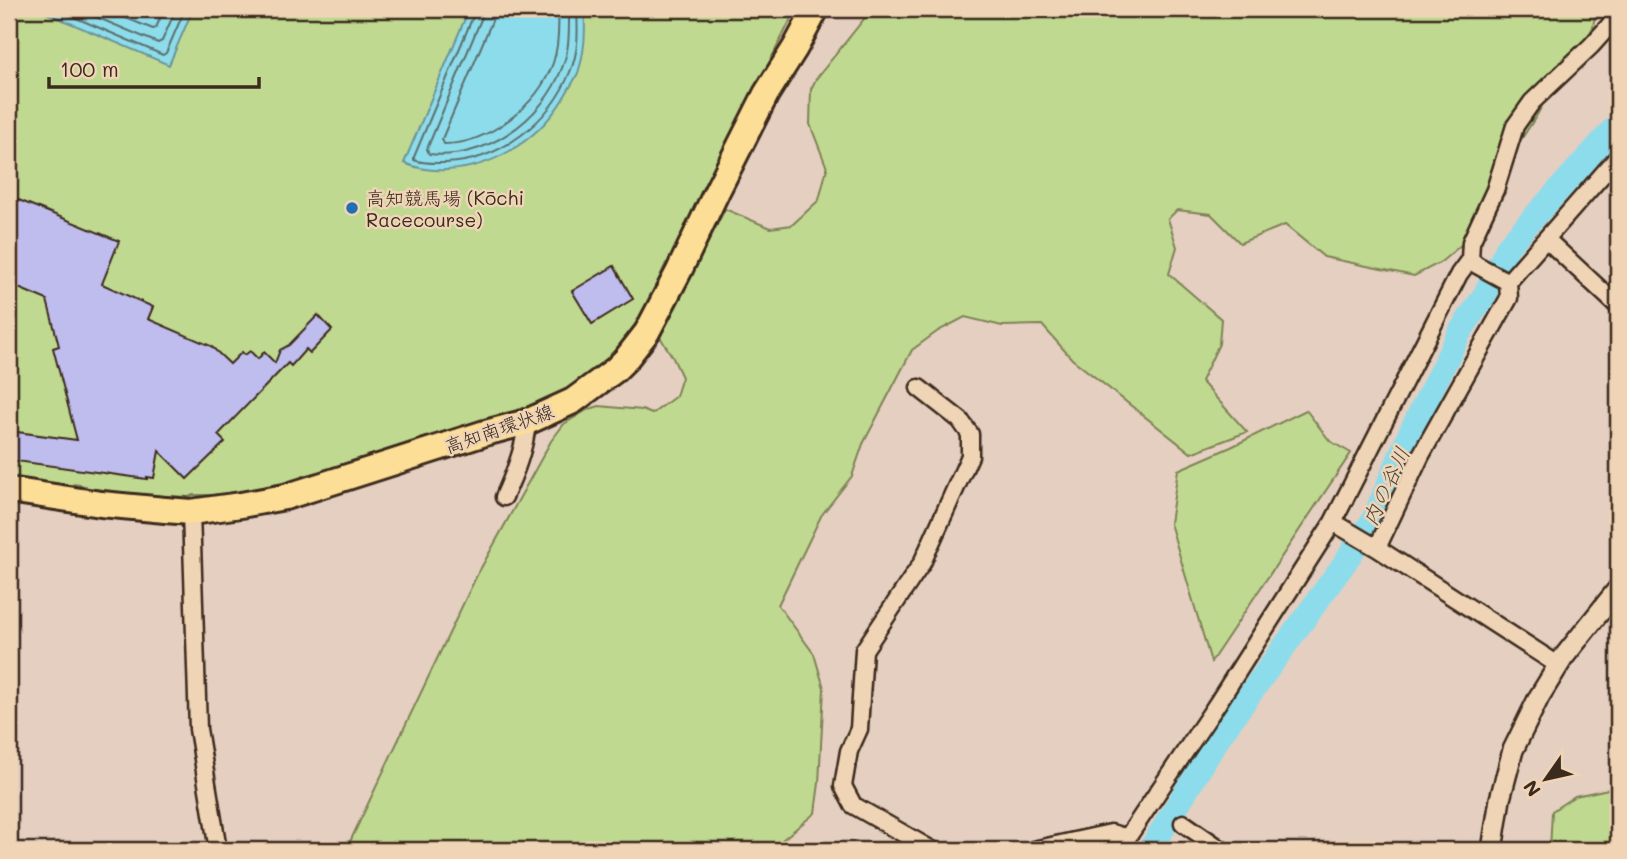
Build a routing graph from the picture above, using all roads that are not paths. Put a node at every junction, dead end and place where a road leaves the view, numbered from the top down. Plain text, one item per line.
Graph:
1 (816, 9) edge
2 (1618, 16) edge
3 (1618, 157) edge
4 (1546, 239) junction
5 (1473, 262) junction
6 (1505, 280) junction
7 (1618, 306) edge
8 (919, 388) dead end
9 (527, 422) junction
10 (9, 490) edge
11 (505, 497) dead end
12 (191, 512) junction
13 (1337, 524) junction
14 (1374, 547) junction
15 (1618, 589) edge
16 (1558, 665) junction
17 (1182, 824) dead end
18 (1123, 844) edge
19 (218, 850) edge
20 (932, 850) edge
21 (1033, 850) edge
22 (1222, 850) edge
23 (1492, 850) edge

1 - 9 main road, 高知南環状線
2 - 5 street
3 - 4 street
4 - 6 street
4 - 7 street
5 - 6 street
5 - 13 street
6 - 14 street
8 - 20 street
9 - 11 street
9 - 12 main road, 高知南環状線
10 - 12 main road, 高知南環状線
12 - 19 street
13 - 14 street
13 - 18 street
14 - 16 street
15 - 16 street
16 - 23 street
17 - 22 street
18 - 21 street

